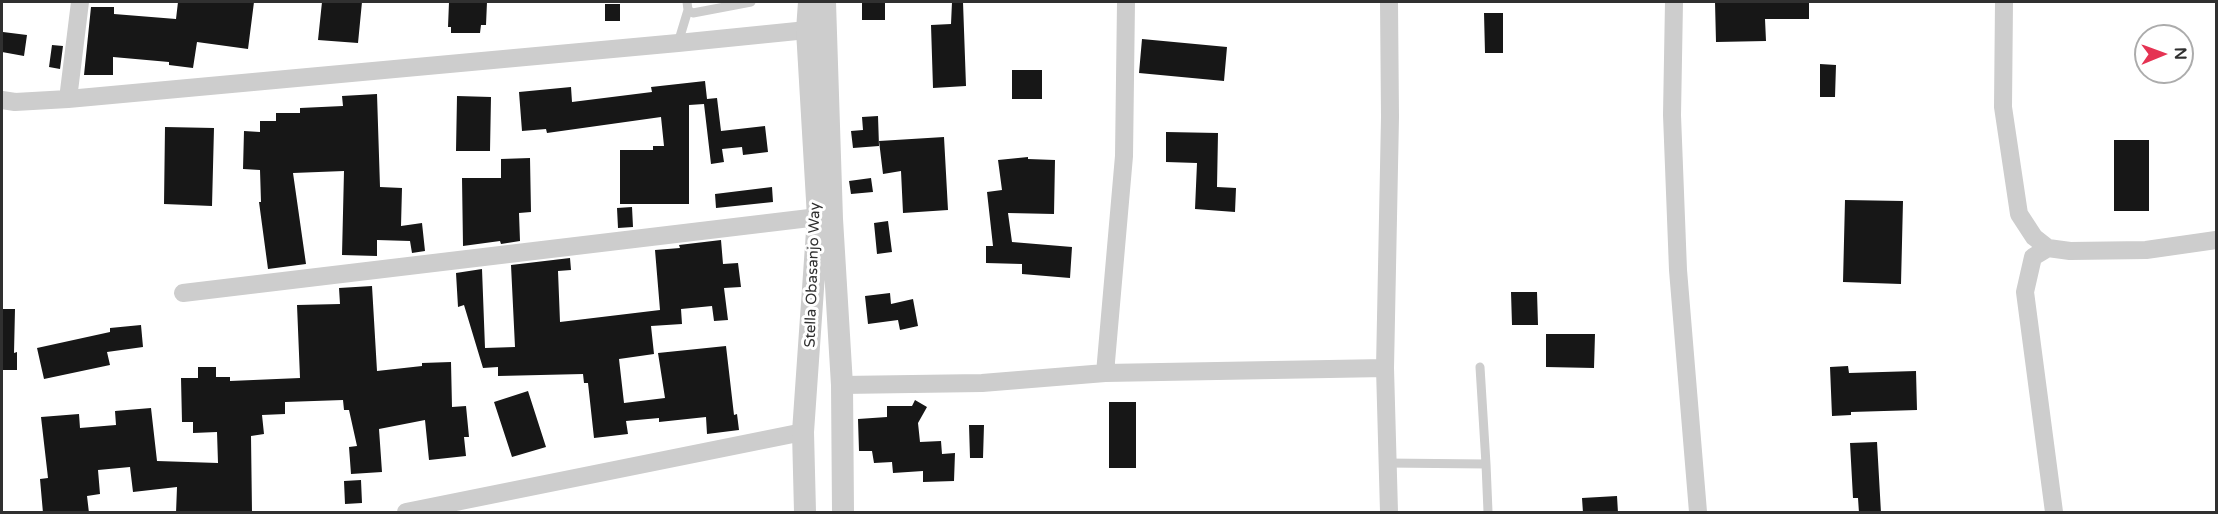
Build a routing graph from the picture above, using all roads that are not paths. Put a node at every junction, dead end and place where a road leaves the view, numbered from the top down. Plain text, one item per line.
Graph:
1 (80, 2) edge
2 (751, 2) edge
3 (809, 2) edge
4 (825, 2) edge
5 (1126, 2) edge
6 (1389, 2) edge
7 (1674, 2) edge
8 (2004, 2) edge
9 (688, 6) edge
10 (807, 30) junction
11 (678, 44) junction
12 (68, 99) junction
13 (2, 100) edge
14 (818, 217) junction
15 (2217, 240) edge
16 (2048, 248) junction
17 (183, 293) dead end
18 (1385, 368) junction
19 (1480, 368) dead end
20 (1105, 373) junction
21 (842, 385) junction
22 (803, 432) junction
23 (1386, 463) junction
24 (1486, 464) junction
25 (406, 513) edge
26 (805, 513) edge
27 (843, 513) edge
28 (1389, 513) edge
29 (1488, 513) edge
30 (1698, 513) edge
31 (2054, 513) edge

1 - 12 street
2 - 9 lane
3 - 10 street, Stella Obasanjo Way
4 - 21 street
5 - 20 street
6 - 18 street
7 - 30 street
8 - 16 street
9 - 11 lane
10 - 11 street
10 - 14 street, Stella Obasanjo Way
11 - 12 street
12 - 13 street
14 - 17 street
14 - 22 street, Stella Obasanjo Way
15 - 16 street
16 - 31 street
18 - 20 street
18 - 23 street
19 - 24 lane
20 - 21 street
21 - 27 street
22 - 25 street
22 - 26 street, Stella Obasanjo Way
23 - 24 lane
23 - 28 street
24 - 29 lane

